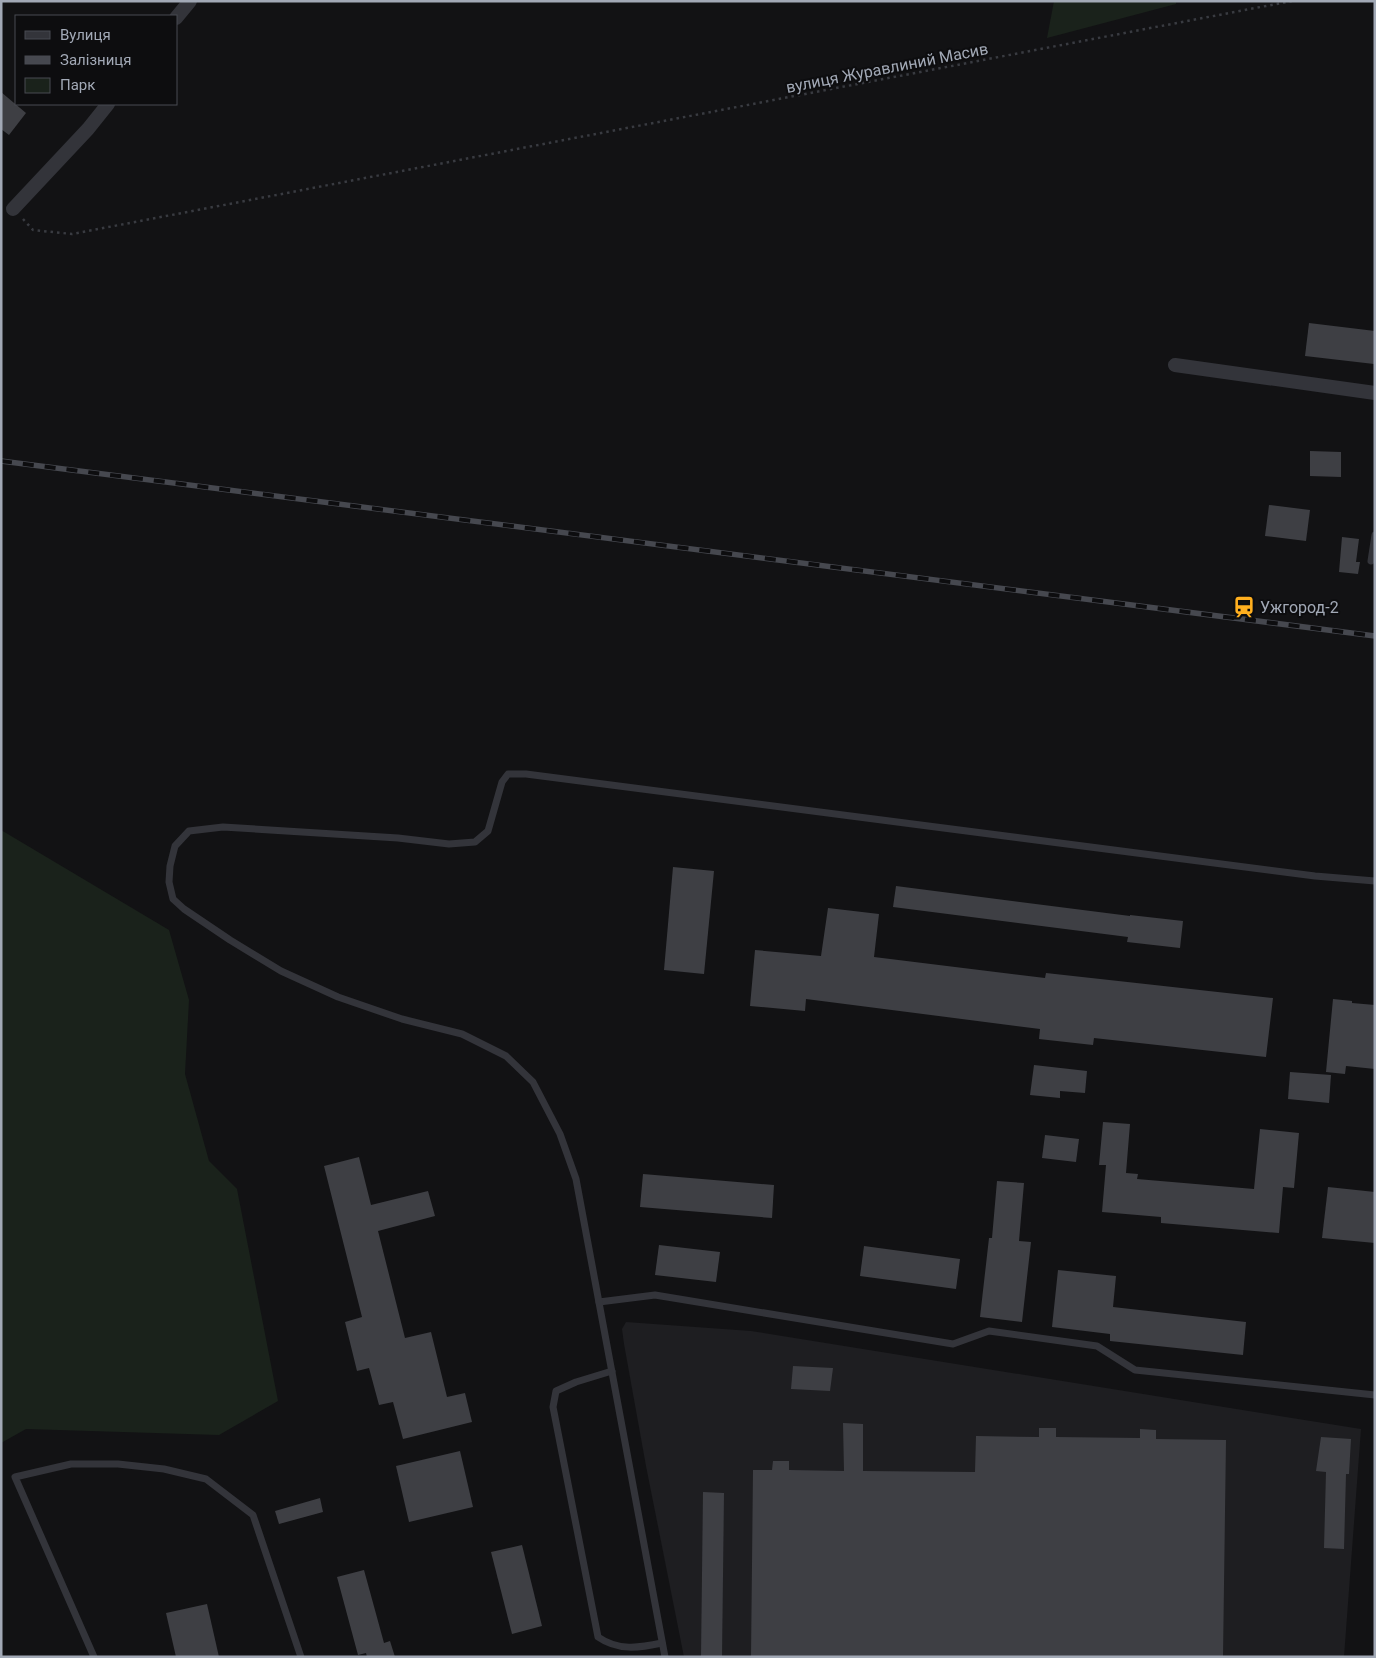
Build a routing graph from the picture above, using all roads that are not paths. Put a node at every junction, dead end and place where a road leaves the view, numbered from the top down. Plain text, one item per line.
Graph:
1 (190, 1) edge
2 (178, 16) edge
3 (107, 105) edge
4 (13, 209) road end
5 (1175, 365) dead end
6 (1375, 393) edge
7 (1375, 535) edge
8 (1371, 560) dead end
9 (1375, 881) edge
10 (600, 1302) junction
11 (612, 1371) junction
12 (1375, 1395) edge
13 (662, 1643) junction
14 (94, 1657) edge
15 (301, 1657) edge
16 (665, 1657) edge

1 - 2 street
3 - 4 street
5 - 6 street
7 - 8 lane
9 - 10 lane
10 - 11 lane
10 - 12 lane
11 - 13 lane
11 - 13 lane
13 - 16 lane
14 - 15 lane

